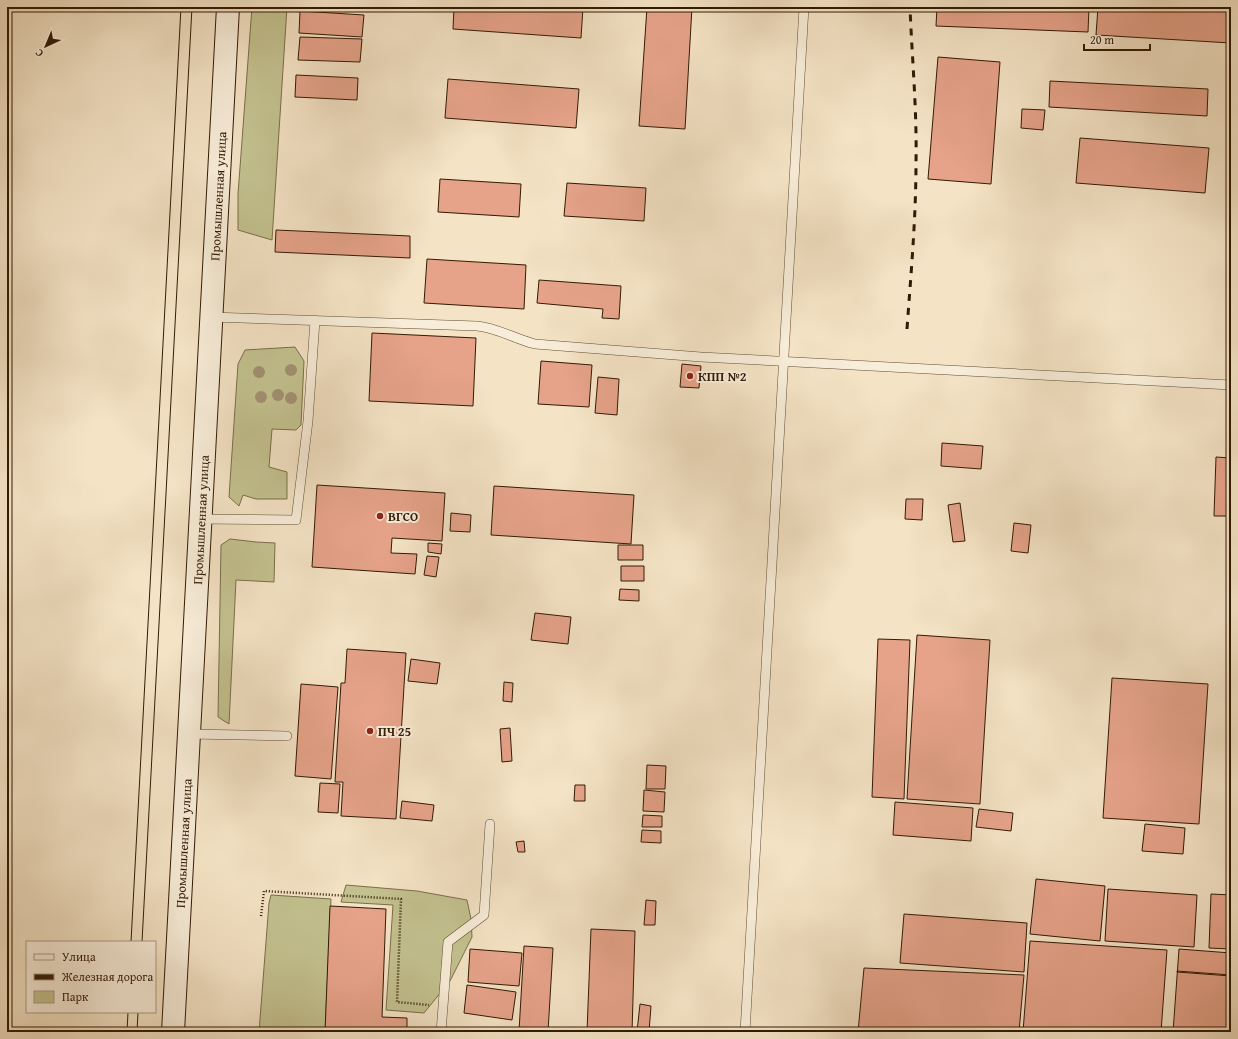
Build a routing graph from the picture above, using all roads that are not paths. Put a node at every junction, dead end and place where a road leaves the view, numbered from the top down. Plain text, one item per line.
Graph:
1 (228, 7) edge
2 (804, 7) edge
3 (211, 317) junction
4 (315, 320) junction
5 (784, 361) junction
6 (1231, 385) edge
7 (200, 519) junction
8 (189, 734) junction
9 (287, 736) dead end
10 (490, 824) dead end
11 (173, 1032) edge
12 (441, 1032) edge
13 (745, 1032) edge

1 - 3 street, Промышленная улица
2 - 5 lane
3 - 4 lane
3 - 7 street, Промышленная улица
4 - 5 lane
4 - 7 lane
5 - 6 lane
5 - 13 lane
7 - 8 street, Промышленная улица
8 - 9 lane
8 - 11 street, Промышленная улица
10 - 12 lane

